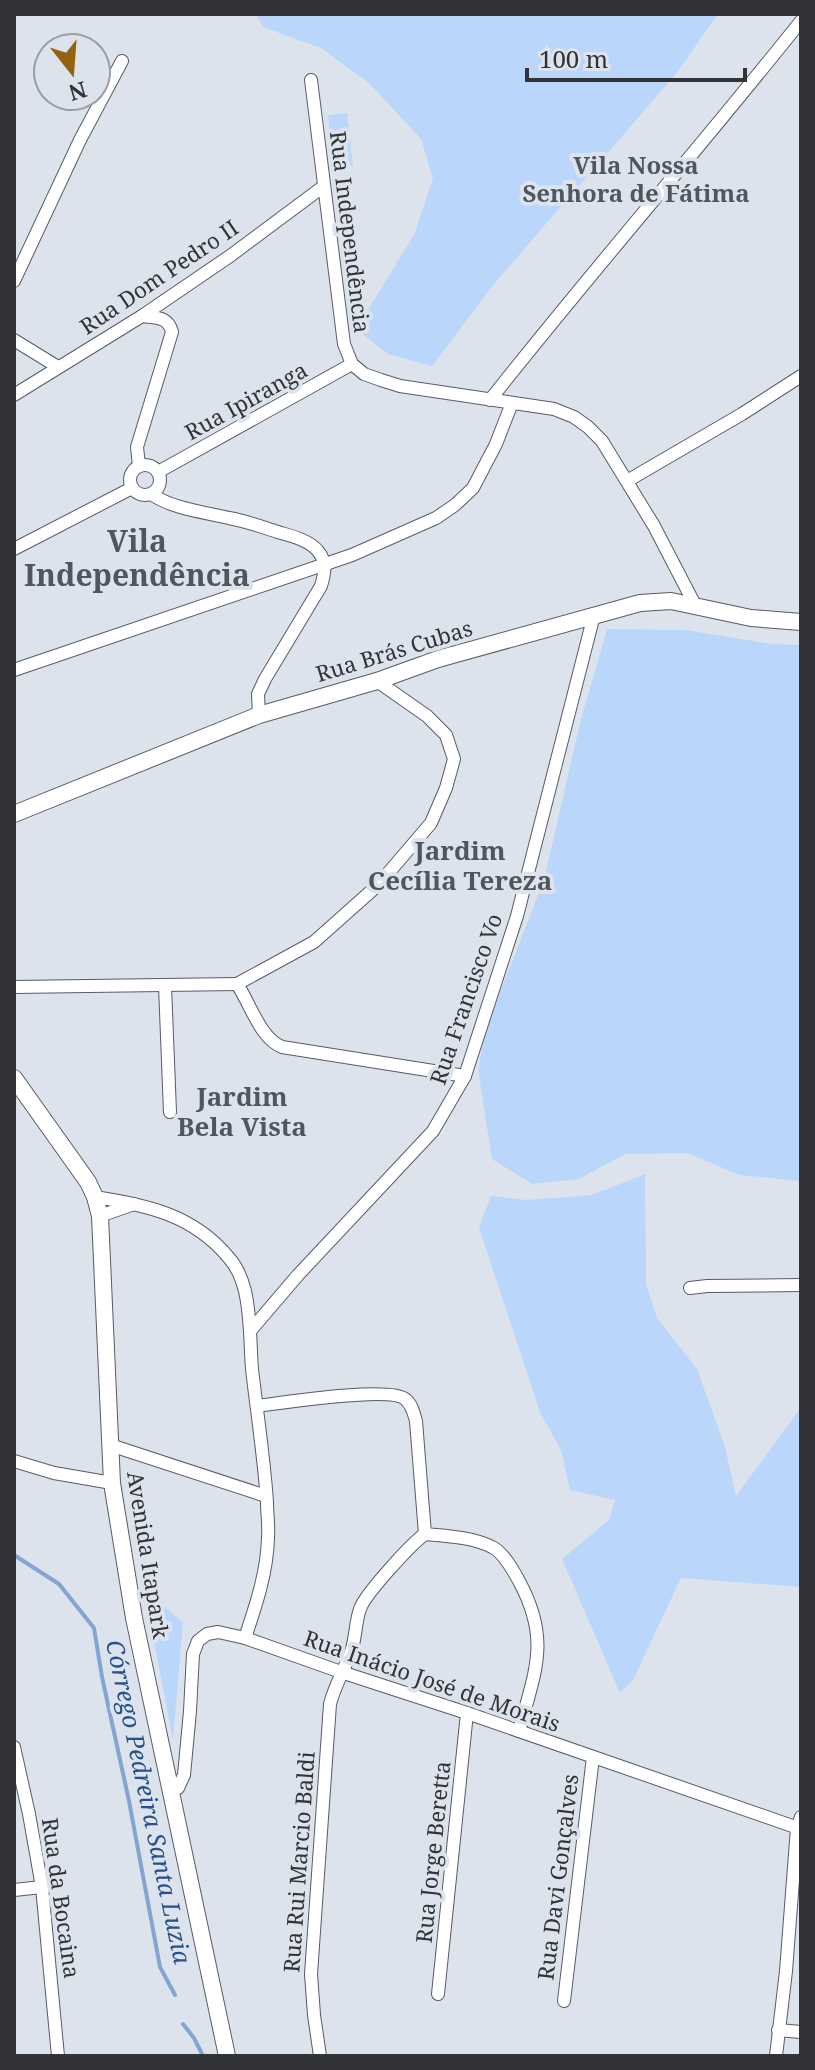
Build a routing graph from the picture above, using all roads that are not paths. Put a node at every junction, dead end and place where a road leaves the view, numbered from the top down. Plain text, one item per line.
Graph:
1 (801, 21) edge
2 (122, 61) dead end
3 (311, 80) dead end
4 (324, 186) junction
5 (14, 281) edge
6 (142, 316) junction
7 (14, 340) edge
8 (352, 364) junction
9 (58, 367) junction
10 (801, 376) edge
11 (14, 395) edge
12 (490, 400) junction
13 (512, 403) junction
14 (139, 466) junction
15 (158, 472) junction
16 (627, 481) junction
17 (132, 488) junction
18 (151, 494) junction
19 (14, 549) edge
20 (325, 565) junction
21 (695, 605) junction
22 (594, 615) junction
23 (801, 622) edge
24 (14, 670) edge
25 (377, 681) junction
26 (259, 715) junction
27 (14, 814) edge
28 (237, 984) junction
29 (165, 986) junction
30 (14, 987) edge
31 (465, 1076) junction
32 (14, 1078) edge
33 (170, 1112) dead end
34 (95, 1197) junction
35 (137, 1203) junction
36 (100, 1216) junction
37 (801, 1285) edge
38 (690, 1288) dead end
39 (251, 1330) junction
40 (257, 1406) junction
41 (110, 1445) junction
42 (14, 1461) edge
43 (112, 1483) junction
44 (266, 1496) junction
45 (425, 1534) junction
46 (245, 1638) junction
47 (341, 1672) junction
48 (467, 1713) junction
49 (519, 1731) junction
50 (14, 1747) edge
51 (593, 1757) junction
52 (172, 1791) junction
53 (800, 1825) edge
54 (42, 1887) junction
55 (14, 1890) edge
56 (438, 1994) dead end
57 (564, 2001) dead end
58 (778, 2030) junction
59 (801, 2032) edge
60 (58, 2056) edge
61 (227, 2056) edge
62 (320, 2056) edge
63 (776, 2056) edge

1 - 12 street
2 - 5 street
3 - 4 street, Rua Independência
4 - 6 street, Rua Dom Pedro II
4 - 8 street, Rua Independência
6 - 9 street, Rua Dom Pedro II
6 - 14 street
7 - 9 street
8 - 12 street, Rua Independência
8 - 15 street, Rua Ipiranga
9 - 11 street, Rua Dom Pedro II
10 - 16 street
12 - 13 street, Rua Independência
13 - 16 street, Rua Independência
13 - 20 street
14 - 15 street
14 - 17 street
15 - 18 street
16 - 21 street, Rua Independência
17 - 18 street
17 - 19 street
18 - 20 street
20 - 24 street
20 - 26 street
21 - 22 main road, Rua Brás Cubas
21 - 23 main road, Rua Brás Cubas
22 - 25 main road, Rua Brás Cubas
22 - 31 street, Rua Francisco Vo
25 - 26 main road, Rua Brás Cubas
25 - 28 street
26 - 27 main road, Rua Brás Cubas
28 - 29 street
28 - 31 street
29 - 30 street
29 - 33 street
31 - 39 street, Rua Francisco Vo
32 - 34 main road, Avenida Itapark
34 - 35 street
34 - 36 main road, Avenida Itapark
35 - 36 street
35 - 39 street
36 - 41 main road, Avenida Itapark
37 - 38 street
39 - 40 street
40 - 44 street
40 - 45 street
41 - 43 main road, Avenida Itapark
41 - 44 street
42 - 43 street
43 - 52 main road, Avenida Itapark
44 - 46 street
45 - 47 street, Rua Rui Marcio Baldi
45 - 49 street
46 - 47 street, Rua Inácio José de Morais
46 - 52 street, Rua Inácio José de Morais
47 - 48 street, Rua Inácio José de Morais
47 - 62 street, Rua Rui Marcio Baldi
48 - 49 street, Rua Inácio José de Morais
48 - 56 street, Rua Jorge Beretta
49 - 51 street, Rua Inácio José de Morais
50 - 54 street, Rua da Bocaina
51 - 53 street, Rua Inácio José de Morais
51 - 57 street, Rua Davi Gonçalves
52 - 61 main road, Avenida Itapark
53 - 58 street
54 - 55 street
54 - 60 street, Rua da Bocaina
58 - 59 street
58 - 63 street

